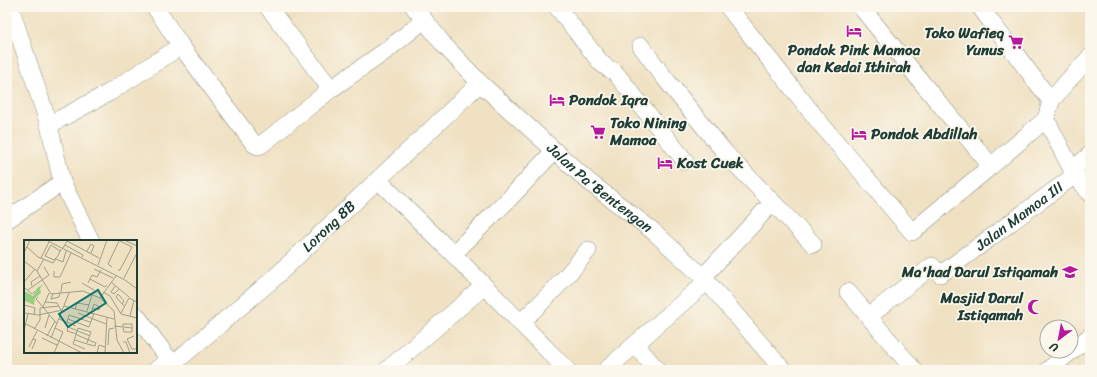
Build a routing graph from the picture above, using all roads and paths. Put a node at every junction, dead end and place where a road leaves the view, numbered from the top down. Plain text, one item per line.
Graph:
1 (10, 7) edge
2 (155, 7) edge
3 (268, 7) edge
4 (557, 7) edge
5 (728, 7) edge
6 (861, 7) edge
7 (980, 7) edge
8 (419, 13) edge
9 (181, 46) junction
10 (641, 46) dead end
11 (1090, 57) edge
12 (480, 83) junction
13 (331, 89) junction
14 (1051, 101) junction
15 (1046, 119) junction
16 (49, 125) junction
17 (554, 151) junction
18 (1090, 155) edge
19 (684, 160) dead end
20 (991, 166) junction
21 (1074, 172) junction
22 (378, 180) junction
23 (62, 182) junction
24 (1090, 194) edge
25 (772, 203) junction
26 (7, 220) edge
27 (91, 240) edge
28 (812, 244) dead end
29 (588, 250) dead end
30 (453, 254) junction
31 (705, 279) junction
32 (484, 286) junction
33 (848, 292) dead end
34 (137, 316) edge
35 (870, 316) junction
36 (520, 323) junction
37 (1090, 336) edge
38 (636, 345) junction
39 (174, 365) edge
40 (156, 370) edge
41 (387, 370) edge
42 (567, 370) edge
43 (606, 370) edge
44 (657, 370) edge
45 (783, 370) edge
46 (914, 370) edge
47 (1048, 370) edge

1 - 16 street
2 - 9 street
3 - 13 street
4 - 19 street
5 - 20 street
6 - 20 street
7 - 14 street
8 - 12 street, Jalan Pa'Bentengan
8 - 13 street
9 - 13 street
9 - 16 street
10 - 25 street
11 - 14 street
12 - 17 street, Jalan Pa'Bentengan
12 - 22 street, Lorong 8B
14 - 15 street
15 - 20 street
15 - 21 street
16 - 23 street
17 - 30 street
17 - 31 street, Jalan Pa'Bentengan
18 - 21 street
21 - 24 street
21 - 35 street, Jalan Mamoa III
22 - 30 street
22 - 39 street, Lorong 8B
23 - 26 street
23 - 27 street
25 - 28 street
25 - 31 street
29 - 36 street
30 - 32 street
31 - 38 street
31 - 45 street, Jalan Pa'Bentengan
32 - 36 street
32 - 41 street
33 - 35 street
34 - 39 street
35 - 46 street
36 - 42 street
37 - 47 street
38 - 43 street
38 - 44 street
39 - 40 street, Lorong 8B

